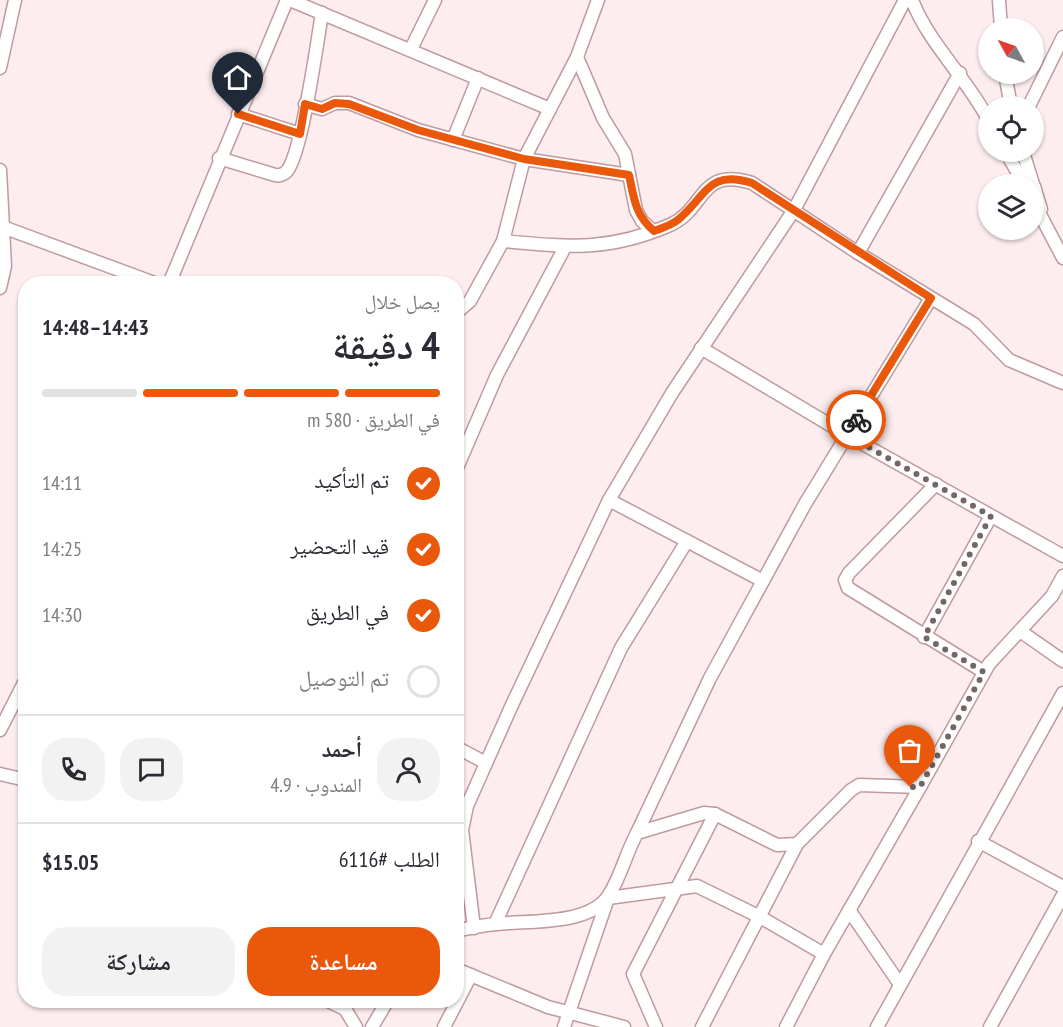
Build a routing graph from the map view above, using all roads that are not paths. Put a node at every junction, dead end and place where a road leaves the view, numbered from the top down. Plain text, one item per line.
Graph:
1 (288, 0) edge
2 (435, 0) edge
3 (598, 0) edge
4 (905, 0) edge
5 (912, 0) edge
6 (999, 0) edge
7 (12, 1) edge
8 (322, 13) junction
9 (1000, 18) edge
10 (1063, 37) edge
11 (411, 49) junction
12 (577, 57) junction
13 (0, 68) edge
14 (960, 73) junction
15 (478, 78) junction
16 (1034, 96) edge
17 (978, 103) edge
18 (305, 104) junction
19 (550, 109) junction
20 (238, 114) junction
21 (300, 134) junction
22 (453, 141) junction
23 (219, 158) junction
24 (524, 159) junction
25 (0, 170) edge
26 (629, 175) junction
27 (794, 210) junction
28 (1044, 219) edge
29 (1044, 222) edge
30 (2, 227) edge
31 (1047, 228) junction
32 (654, 231) junction
33 (502, 241) junction
34 (566, 247) junction
35 (858, 253) junction
36 (1063, 258) edge
37 (135, 276) edge
38 (172, 276) edge
39 (0, 288) edge
40 (931, 298) junction
41 (464, 306) edge
42 (701, 348) junction
43 (1063, 383) edge
44 (847, 435) junction
45 (464, 451) edge
46 (936, 484) junction
47 (609, 500) junction
48 (991, 516) junction
49 (687, 541) junction
50 (1063, 556) edge
51 (1063, 576) edge
52 (763, 581) junction
53 (1020, 631) junction
54 (924, 637) junction
55 (1063, 661) edge
56 (984, 672) junction
57 (1063, 693) edge
58 (18, 695) edge
59 (0, 730) edge
60 (464, 751) edge
61 (486, 763) junction
62 (0, 774) edge
63 (18, 778) edge
64 (920, 787) junction
65 (464, 814) edge
66 (715, 814) junction
67 (637, 833) junction
68 (978, 841) junction
69 (797, 844) junction
70 (464, 861) edge
71 (1063, 887) edge
72 (677, 889) junction
73 (1063, 895) edge
74 (608, 898) junction
75 (849, 910) junction
76 (760, 917) junction
77 (495, 924) junction
78 (474, 928) junction
79 (464, 930) edge
80 (824, 954) junction
81 (464, 972) edge
82 (471, 975) junction
83 (899, 983) junction
84 (464, 988) edge
85 (343, 1008) edge
86 (383, 1008) edge
87 (454, 1008) edge
88 (570, 1013) junction
89 (356, 1027) edge
90 (372, 1027) edge
91 (444, 1027) edge
92 (564, 1027) edge
93 (624, 1027) edge
94 (656, 1027) edge
95 (702, 1027) edge
96 (786, 1027) edge
97 (877, 1027) edge
98 (990, 1027) edge

1 - 8 street
1 - 20 street
2 - 11 street
3 - 12 street
4 - 27 street
5 - 14 street
6 - 9 street
7 - 13 street
8 - 11 street
8 - 18 street
10 - 16 street
11 - 15 street
12 - 19 street
12 - 26 street
14 - 17 street
14 - 35 street
15 - 19 street
15 - 22 street
18 - 21 street
18 - 22 street
19 - 24 street
20 - 21 street
20 - 23 street
21 - 23 street
22 - 24 street
23 - 38 street
24 - 26 street
24 - 33 street
25 - 30 street
26 - 32 street
27 - 32 street
27 - 35 street
27 - 42 street
28 - 31 street
29 - 31 street
30 - 37 street
30 - 39 street
31 - 36 street
32 - 34 street
33 - 34 street
33 - 41 street
34 - 45 street
35 - 40 street
40 - 43 street
40 - 44 street
42 - 44 street
42 - 47 street
44 - 46 street
44 - 52 street
46 - 48 street
46 - 54 street
47 - 49 street
47 - 61 street
48 - 50 street
48 - 54 street
49 - 52 street
49 - 77 street
51 - 53 street
52 - 67 street
53 - 55 street
53 - 56 street
54 - 56 street
56 - 64 street
57 - 68 street
58 - 59 street
60 - 61 street
61 - 65 street
62 - 63 street
64 - 69 street
64 - 75 street
66 - 67 street
66 - 69 street
66 - 72 street
67 - 74 street
68 - 71 street
68 - 83 street
69 - 76 street
70 - 78 street
72 - 74 street
72 - 76 street
72 - 94 street
73 - 98 street
74 - 77 street
74 - 88 street
75 - 80 street
75 - 83 street
76 - 80 street
76 - 95 street
77 - 78 street
78 - 79 street
80 - 96 street
81 - 82 street
82 - 84 street
82 - 88 street
83 - 97 street
85 - 89 street
86 - 90 street
87 - 91 street
88 - 92 street
88 - 93 street

